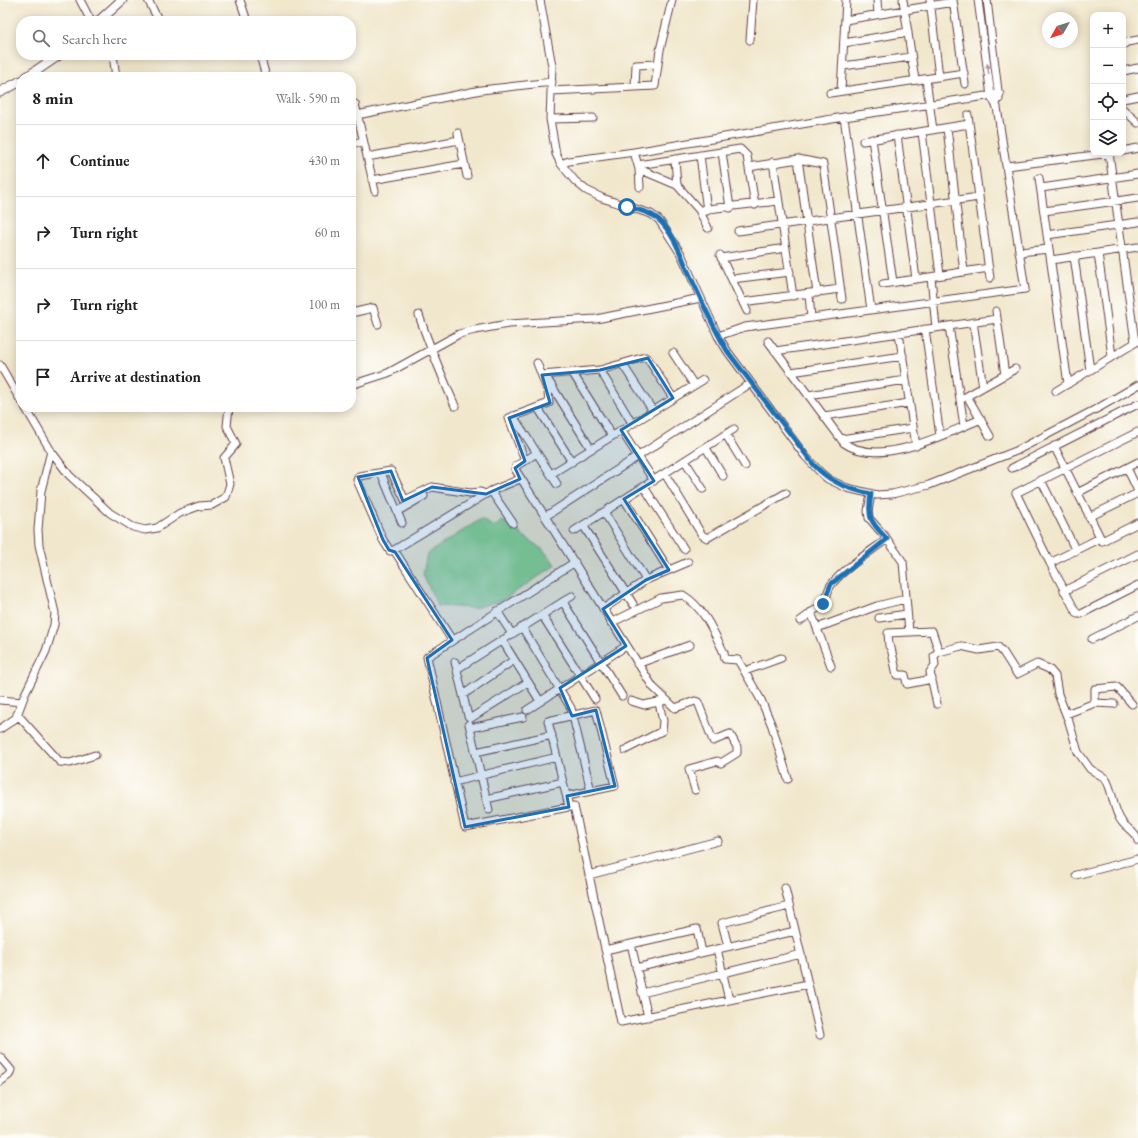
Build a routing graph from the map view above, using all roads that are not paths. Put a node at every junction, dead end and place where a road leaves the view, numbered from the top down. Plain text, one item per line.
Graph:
1 (80, 0) edge
2 (122, 0) edge
3 (148, 0) edge
4 (240, 0) edge
5 (540, 0) edge
6 (672, 0) edge
7 (753, 0) edge
8 (846, 0) edge
9 (877, 0) edge
10 (903, 0) edge
11 (978, 0) edge
12 (987, 0) edge
13 (953, 1) edge
14 (930, 3) edge
15 (904, 10) junction
16 (878, 14) junction
17 (88, 16) edge
18 (104, 16) edge
19 (156, 16) edge
20 (245, 16) edge
21 (845, 20) junction
22 (908, 32) junction
23 (750, 40) dead end
24 (1138, 40) edge
25 (844, 43) junction
26 (1126, 43) edge
27 (911, 57) junction
28 (52, 60) edge
29 (114, 60) edge
30 (261, 60) edge
31 (658, 64) junction
32 (842, 66) junction
33 (1138, 68) edge
34 (1126, 70) edge
35 (34, 72) edge
36 (115, 72) edge
37 (265, 72) edge
38 (964, 73) junction
39 (939, 77) junction
40 (926, 79) junction
41 (915, 80) junction
42 (552, 82) junction
43 (16, 84) edge
44 (965, 84) dead end
45 (635, 87) junction
46 (554, 91) junction
47 (841, 91) junction
48 (0, 92) edge
49 (830, 93) dead end
50 (1000, 94) junction
51 (991, 96) junction
52 (1138, 96) edge
53 (1126, 98) edge
54 (930, 104) junction
55 (997, 107) junction
56 (356, 109) edge
57 (1126, 112) edge
58 (356, 113) edge
59 (968, 115) dead end
60 (844, 117) junction
61 (554, 118) junction
62 (593, 118) dead end
63 (1138, 123) edge
64 (969, 124) junction
65 (947, 128) junction
66 (934, 130) junction
67 (922, 132) junction
68 (898, 135) junction
69 (872, 139) junction
70 (363, 141) junction
71 (863, 141) dead end
72 (356, 143) edge
73 (1138, 148) edge
74 (1126, 150) edge
75 (634, 152) junction
76 (722, 152) junction
77 (700, 155) junction
78 (1090, 156) edge
79 (1110, 156) edge
80 (367, 157) junction
81 (675, 159) junction
82 (798, 159) junction
83 (773, 162) junction
84 (464, 164) junction
85 (561, 164) junction
86 (1007, 166) junction
87 (638, 167) junction
88 (749, 167) junction
89 (1138, 174) edge
90 (467, 176) dead end
91 (1039, 178) dead end
92 (1112, 178) junction
93 (372, 180) junction
94 (677, 184) junction
95 (640, 187) dead end
96 (1040, 188) junction
97 (375, 192) dead end
98 (979, 197) junction
99 (1138, 198) edge
100 (956, 200) junction
101 (778, 201) junction
102 (1116, 201) junction
103 (931, 204) junction
104 (755, 205) junction
105 (907, 207) junction
106 (730, 208) junction
107 (699, 210) junction
108 (707, 210) junction
109 (883, 210) junction
110 (1044, 211) junction
111 (858, 214) junction
112 (831, 218) junction
113 (807, 221) junction
114 (1138, 222) edge
115 (783, 225) junction
116 (1119, 225) junction
117 (708, 228) dead end
118 (738, 231) dead end
119 (1047, 235) junction
120 (1138, 247) edge
121 (786, 248) junction
122 (1049, 249) junction
123 (1122, 250) junction
124 (1020, 252) junction
125 (1098, 253) junction
126 (1074, 256) junction
127 (1050, 260) junction
128 (989, 268) junction
129 (790, 272) junction
130 (964, 272) junction
131 (940, 275) junction
132 (931, 276) junction
133 (990, 278) dead end
134 (732, 279) junction
135 (916, 279) junction
136 (893, 282) junction
137 (883, 284) dead end
138 (840, 290) junction
139 (817, 293) junction
140 (808, 294) junction
141 (793, 296) junction
142 (701, 298) junction
143 (842, 299) dead end
144 (743, 302) junction
145 (932, 302) junction
146 (871, 310) junction
147 (747, 311) dead end
148 (356, 312) edge
149 (419, 315) dead end
150 (811, 318) junction
151 (973, 322) junction
152 (378, 324) dead end
153 (949, 326) junction
154 (936, 328) junction
155 (925, 329) junction
156 (900, 333) junction
157 (721, 335) junction
158 (768, 341) dead end
159 (1137, 342) edge
160 (430, 350) junction
161 (775, 351) junction
162 (673, 353) dead end
163 (903, 356) junction
164 (1112, 356) junction
165 (538, 363) dead end
166 (0, 365) edge
167 (623, 365) junction
168 (1015, 369) dead end
169 (600, 370) junction
170 (1090, 370) junction
171 (572, 372) junction
172 (791, 372) junction
173 (543, 375) junction
174 (1005, 375) junction
175 (703, 380) dead end
176 (906, 380) junction
177 (356, 383) edge
178 (751, 383) junction
179 (1068, 384) junction
180 (694, 385) junction
181 (1138, 385) edge
182 (983, 387) junction
183 (1056, 391) dead end
184 (16, 392) edge
185 (808, 395) junction
186 (967, 396) junction
187 (673, 398) junction
188 (960, 400) junction
189 (910, 403) junction
190 (1138, 404) edge
191 (455, 406) dead end
192 (538, 408) junction
193 (653, 411) junction
194 (28, 412) edge
195 (228, 412) edge
196 (513, 416) junction
197 (824, 416) junction
198 (980, 420) junction
199 (632, 423) junction
200 (964, 426) junction
201 (913, 428) junction
202 (622, 430) junction
203 (734, 430) dead end
204 (1138, 432) edge
205 (726, 435) junction
206 (612, 436) junction
207 (940, 436) junction
208 (990, 436) dead end
209 (841, 439) junction
210 (916, 446) junction
211 (1054, 446) junction
212 (706, 448) junction
213 (591, 449) junction
214 (50, 451) junction
215 (537, 453) junction
216 (638, 456) junction
217 (525, 461) junction
218 (685, 461) junction
219 (572, 462) junction
220 (1138, 462) edge
221 (745, 466) dead end
222 (1012, 468) dead end
223 (1065, 468) junction
224 (1127, 468) junction
225 (381, 473) junction
226 (551, 474) junction
227 (665, 474) junction
228 (723, 476) dead end
229 (520, 479) junction
230 (654, 480) junction
231 (1041, 480) junction
232 (557, 484) dead end
233 (644, 487) junction
234 (438, 488) junction
235 (703, 489) dead end
236 (489, 492) junction
237 (1138, 492) edge
238 (1077, 493) junction
239 (786, 494) dead end
240 (871, 494) junction
241 (624, 499) junction
242 (398, 511) junction
243 (604, 512) junction
244 (546, 516) junction
245 (1089, 517) junction
246 (513, 522) dead end
247 (402, 523) dead end
248 (583, 525) junction
249 (1137, 525) edge
250 (574, 531) dead end
251 (1100, 538) junction
252 (887, 539) junction
253 (684, 549) dead end
254 (394, 550) junction
255 (1076, 551) junction
256 (1138, 554) edge
257 (575, 562) junction
258 (688, 562) dead end
259 (1050, 564) junction
260 (669, 570) junction
261 (646, 580) junction
262 (1138, 585) edge
263 (1064, 591) junction
264 (626, 593) junction
265 (572, 596) dead end
266 (905, 599) junction
267 (563, 602) junction
268 (633, 604) dead end
269 (603, 609) junction
270 (497, 610) junction
271 (811, 612) junction
272 (907, 614) junction
273 (542, 615) junction
274 (1138, 616) edge
275 (879, 618) dead end
276 (800, 621) dead end
277 (611, 623) junction
278 (522, 627) junction
279 (817, 628) junction
280 (909, 632) junction
281 (512, 634) junction
282 (1092, 639) dead end
283 (452, 640) junction
284 (502, 640) junction
285 (690, 645) dead end
286 (626, 646) junction
287 (938, 652) junction
288 (781, 658) dead end
289 (514, 660) junction
290 (455, 662) dead end
291 (601, 662) junction
292 (637, 664) junction
293 (831, 666) dead end
294 (457, 669) junction
295 (745, 671) junction
296 (580, 676) junction
297 (932, 679) junction
298 (528, 682) junction
299 (560, 688) junction
300 (464, 694) junction
301 (622, 696) dead end
302 (595, 698) dead end
303 (0, 700) edge
304 (540, 701) junction
305 (631, 701) dead end
306 (22, 702) junction
307 (662, 702) junction
308 (1096, 703) junction
309 (938, 704) dead end
310 (1114, 704) dead end
311 (1132, 704) dead end
312 (526, 710) dead end
313 (17, 714) junction
314 (1066, 714) junction
315 (572, 716) junction
316 (523, 717) dead end
317 (0, 729) edge
318 (552, 735) junction
319 (625, 750) dead end
320 (476, 752) junction
321 (95, 755) dead end
322 (557, 758) junction
323 (481, 776) junction
324 (788, 779) dead end
325 (454, 782) junction
326 (563, 782) junction
327 (695, 790) dead end
328 (591, 791) junction
329 (567, 796) junction
330 (486, 799) junction
331 (569, 807) junction
332 (489, 810) dead end
333 (718, 841) dead end
334 (1138, 841) edge
335 (1138, 859) edge
336 (589, 875) junction
337 (1076, 875) dead end
338 (785, 888) dead end
339 (789, 906) junction
340 (795, 931) junction
341 (631, 944) junction
342 (728, 946) junction
343 (717, 949) junction
344 (605, 950) junction
345 (702, 952) junction
346 (801, 954) junction
347 (636, 968) junction
348 (723, 972) junction
349 (808, 984) junction
350 (642, 993) junction
351 (729, 1000) junction
352 (648, 1017) junction
353 (820, 1035) dead end
354 (0, 1056) edge
355 (0, 1082) edge

1 - 17 street
2 - 18 main road
3 - 19 street
4 - 20 street
5 - 42 street
6 - 31 street
7 - 23 street
8 - 21 street
9 - 16 street
10 - 15 street
51 -> 11 street
12 - 50 street
13 - 14 street
13 - 38 street
14 - 15 street
14 - 39 street
15 - 16 street
15 - 22 street
16 - 21 street
21 - 25 street
22 - 25 street
22 - 27 street
24 - 26 street
25 - 32 street
27 - 32 street
27 - 41 street
28 - 35 main road
29 - 36 street
30 - 37 street
31 - 45 street
31 - 45 street
32 - 47 street
33 - 34 street
38 - 39 street
38 - 44 street
39 - 40 street
40 - 41 street
40 - 54 street
41 - 47 street
42 - 46 street
42 - 56 street
43 - 48 main road
45 - 46 street
46 - 61 street
47 - 49 street
50 - 51 street
50 - 55 street
51 - 54 street
51 - 55 street
52 - 53 street
54 - 60 street
54 - 66 street
55 - 86 street
57 - 63 street
58 - 70 street
59 - 64 street
60 - 75 street
60 - 111 street
61 - 62 street
61 - 85 street
64 - 65 street
64 - 98 street
65 - 66 street
65 - 100 street
66 - 67 street
67 - 68 street
67 - 103 street
68 - 69 street
68 - 105 street
69 - 71 street
69 - 109 street
70 - 72 street
70 - 80 street
73 - 74 street
75 - 85 street
75 - 87 street
76 - 77 street
76 - 88 street
76 - 106 street
77 - 81 street
77 - 108 street
78 - 86 street
79 - 92 street
80 - 84 street
80 - 93 street
81 - 87 street
81 - 94 street
82 - 83 street
82 - 112 street
82 - 113 street
83 - 88 street
83 - 101 street
84 - 90 street
84 - 93 street
85 - 142 street
86 - 124 street
87 - 94 street
87 - 95 street
88 - 104 street
89 - 92 street
91 - 96 street
92 - 96 street
92 - 102 street
93 - 97 street
94 - 107 street
96 - 110 street
98 - 100 street
98 - 128 street
99 - 102 street
100 - 103 street
100 - 130 street
101 - 104 street
101 - 115 street
102 - 110 street
102 - 116 street
103 - 105 street
103 - 131 street
104 - 106 street
105 - 109 street
105 - 135 street
106 - 108 street
107 - 108 street
107 - 117 street
109 - 111 street
109 - 136 street
110 - 119 street
111 - 112 street
111 - 146 street
112 - 113 street
112 - 138 street
113 - 115 street
113 - 139 street
114 - 116 street
115 - 118 street
115 - 121 street
116 - 119 street
116 - 123 street
119 - 122 street
120 - 123 street
121 - 129 street
121 - 134 street
122 - 124 street
122 - 127 street
123 - 125 street
123 - 159 street
124 - 145 street
125 - 126 street
125 - 164 street
126 - 127 street
126 - 170 street
127 - 179 street
128 - 130 street
128 - 133 street
129 - 134 street
129 - 141 street
130 - 131 street
131 - 132 street
132 - 135 street
132 - 145 street
134 - 144 street
135 - 136 street
136 - 137 street
138 - 139 street
138 - 143 street
139 - 140 street
140 - 141 street
140 - 150 street
141 - 144 street
142 - 157 street
142 - 160 street
144 - 147 street
145 - 146 street
145 - 154 street
146 - 150 street
148 - 152 street
149 - 160 street
150 - 157 street
151 - 153 street
151 - 174 street
151 - 182 street
153 - 154 street
153 - 188 street
154 - 155 street
155 - 156 street
155 - 207 street
156 - 161 street
156 - 163 street
157 - 178 street
158 - 161 street
159 - 164 street
160 - 177 street
160 - 191 street
161 - 172 street
162 - 180 street
163 - 172 street
163 - 176 street
164 - 170 street
165 - 173 street
166 - 184 street
167 - 169 street
167 - 187 street
167 - 193 street
168 - 174 street
169 - 171 street
169 - 199 street
170 - 179 street
171 - 173 street
171 - 206 street
172 - 185 street
173 - 192 street
173 - 213 street
174 - 182 street
175 - 180 street
176 - 185 street
176 - 189 street
178 - 216 street
178 - 240 street
179 - 183 street
180 - 187 street
181 - 240 street
182 - 186 street
185 - 197 street
186 - 188 street
186 - 198 street
187 - 193 street
188 - 200 street
189 - 197 street
189 - 201 street
190 - 211 street
192 - 196 street
192 - 219 street
193 - 199 street
194 - 214 street
195 - 214 street
196 - 215 street
196 - 217 street
197 - 209 street
198 - 200 street
198 - 208 street
199 - 202 street
200 - 207 street
201 - 209 street
201 - 210 street
202 - 206 street
202 - 216 street
203 - 205 street
204 - 223 street
205 - 212 street
205 - 221 street
206 - 213 street
207 - 210 street
209 - 210 street
211 - 222 street
211 - 223 street
212 - 218 street
212 - 228 street
213 - 219 street
214 - 306 street
215 - 217 street
215 - 226 street
216 - 230 street
216 - 244 street
217 - 229 street
218 - 227 street
218 - 235 street
219 - 226 street
220 - 224 street
223 - 231 street
223 - 238 street
224 - 237 street
224 - 238 street
225 - 234 street
225 - 242 street
225 - 254 street
226 - 232 street
227 - 230 street
227 - 239 street
229 - 236 street
229 - 244 street
230 - 233 street
231 - 255 street
231 - 259 street
233 - 241 street
233 - 253 street
234 - 236 street
234 - 242 street
236 - 246 street
236 - 254 street
237 - 245 street
238 - 245 street
240 - 252 street
241 - 243 street
241 - 260 street
242 - 247 street
243 - 248 street
243 - 261 street
244 - 257 street
245 - 251 street
248 - 250 street
248 - 264 street
249 - 251 street
251 - 255 street
252 - 266 street
252 - 271 street
254 - 283 street
255 - 259 street
256 - 263 street
257 - 269 street
257 - 270 street
258 - 260 street
259 - 263 street
260 - 261 street
261 - 264 street
262 - 263 street
264 - 268 street
264 - 269 street
265 - 267 street
266 - 272 street
266 - 279 street
267 - 273 street
267 - 291 street
269 - 277 street
270 - 281 street
270 - 283 street
271 - 276 street
271 - 279 street
272 - 275 street
272 - 280 street
273 - 278 street
273 - 296 street
274 - 282 street
277 - 286 street
277 - 295 street
278 - 281 street
278 - 299 street
279 - 293 street
280 - 287 street
280 - 297 street
281 - 284 street
283 - 325 street
284 - 289 street
284 - 294 street
285 - 292 street
286 - 291 street
286 - 292 street
287 - 297 street
287 - 314 street
288 - 295 street
289 - 298 street
289 - 300 street
290 - 294 street
291 - 296 street
291 - 301 street
292 - 307 street
294 - 300 street
295 - 324 street
296 - 299 street
296 - 302 street
297 - 309 street
298 - 300 street
298 - 304 street
299 - 304 street
299 - 315 street
303 - 306 street
304 - 312 street
305 - 307 street
306 - 313 street
307 - 319 street
307 - 327 street
308 - 310 street
308 - 311 street
308 - 314 street
313 - 317 street
313 - 321 street
314 - 334 street
315 - 318 street
315 - 328 street
315 - 328 street
316 - 320 street
318 - 320 street
318 - 322 street
320 - 323 street
322 - 323 street
322 - 326 street
323 - 325 street
323 - 330 street
325 - 331 street
326 - 329 street
326 - 330 street
328 - 329 street
329 - 331 street
330 - 332 street
331 - 336 street
333 - 336 street
335 - 337 street
336 - 344 street
338 - 339 street
339 - 340 street
339 - 342 street
340 - 342 street
340 - 346 street
341 - 344 street
341 - 345 street
341 - 347 street
342 - 343 street
343 - 345 street
343 - 348 street
344 - 352 street
345 - 347 street
346 - 348 street
346 - 349 street
347 - 350 street
348 - 350 street
348 - 351 street
349 - 351 street
349 - 353 street
350 - 352 street
351 - 352 street
354 - 355 street

